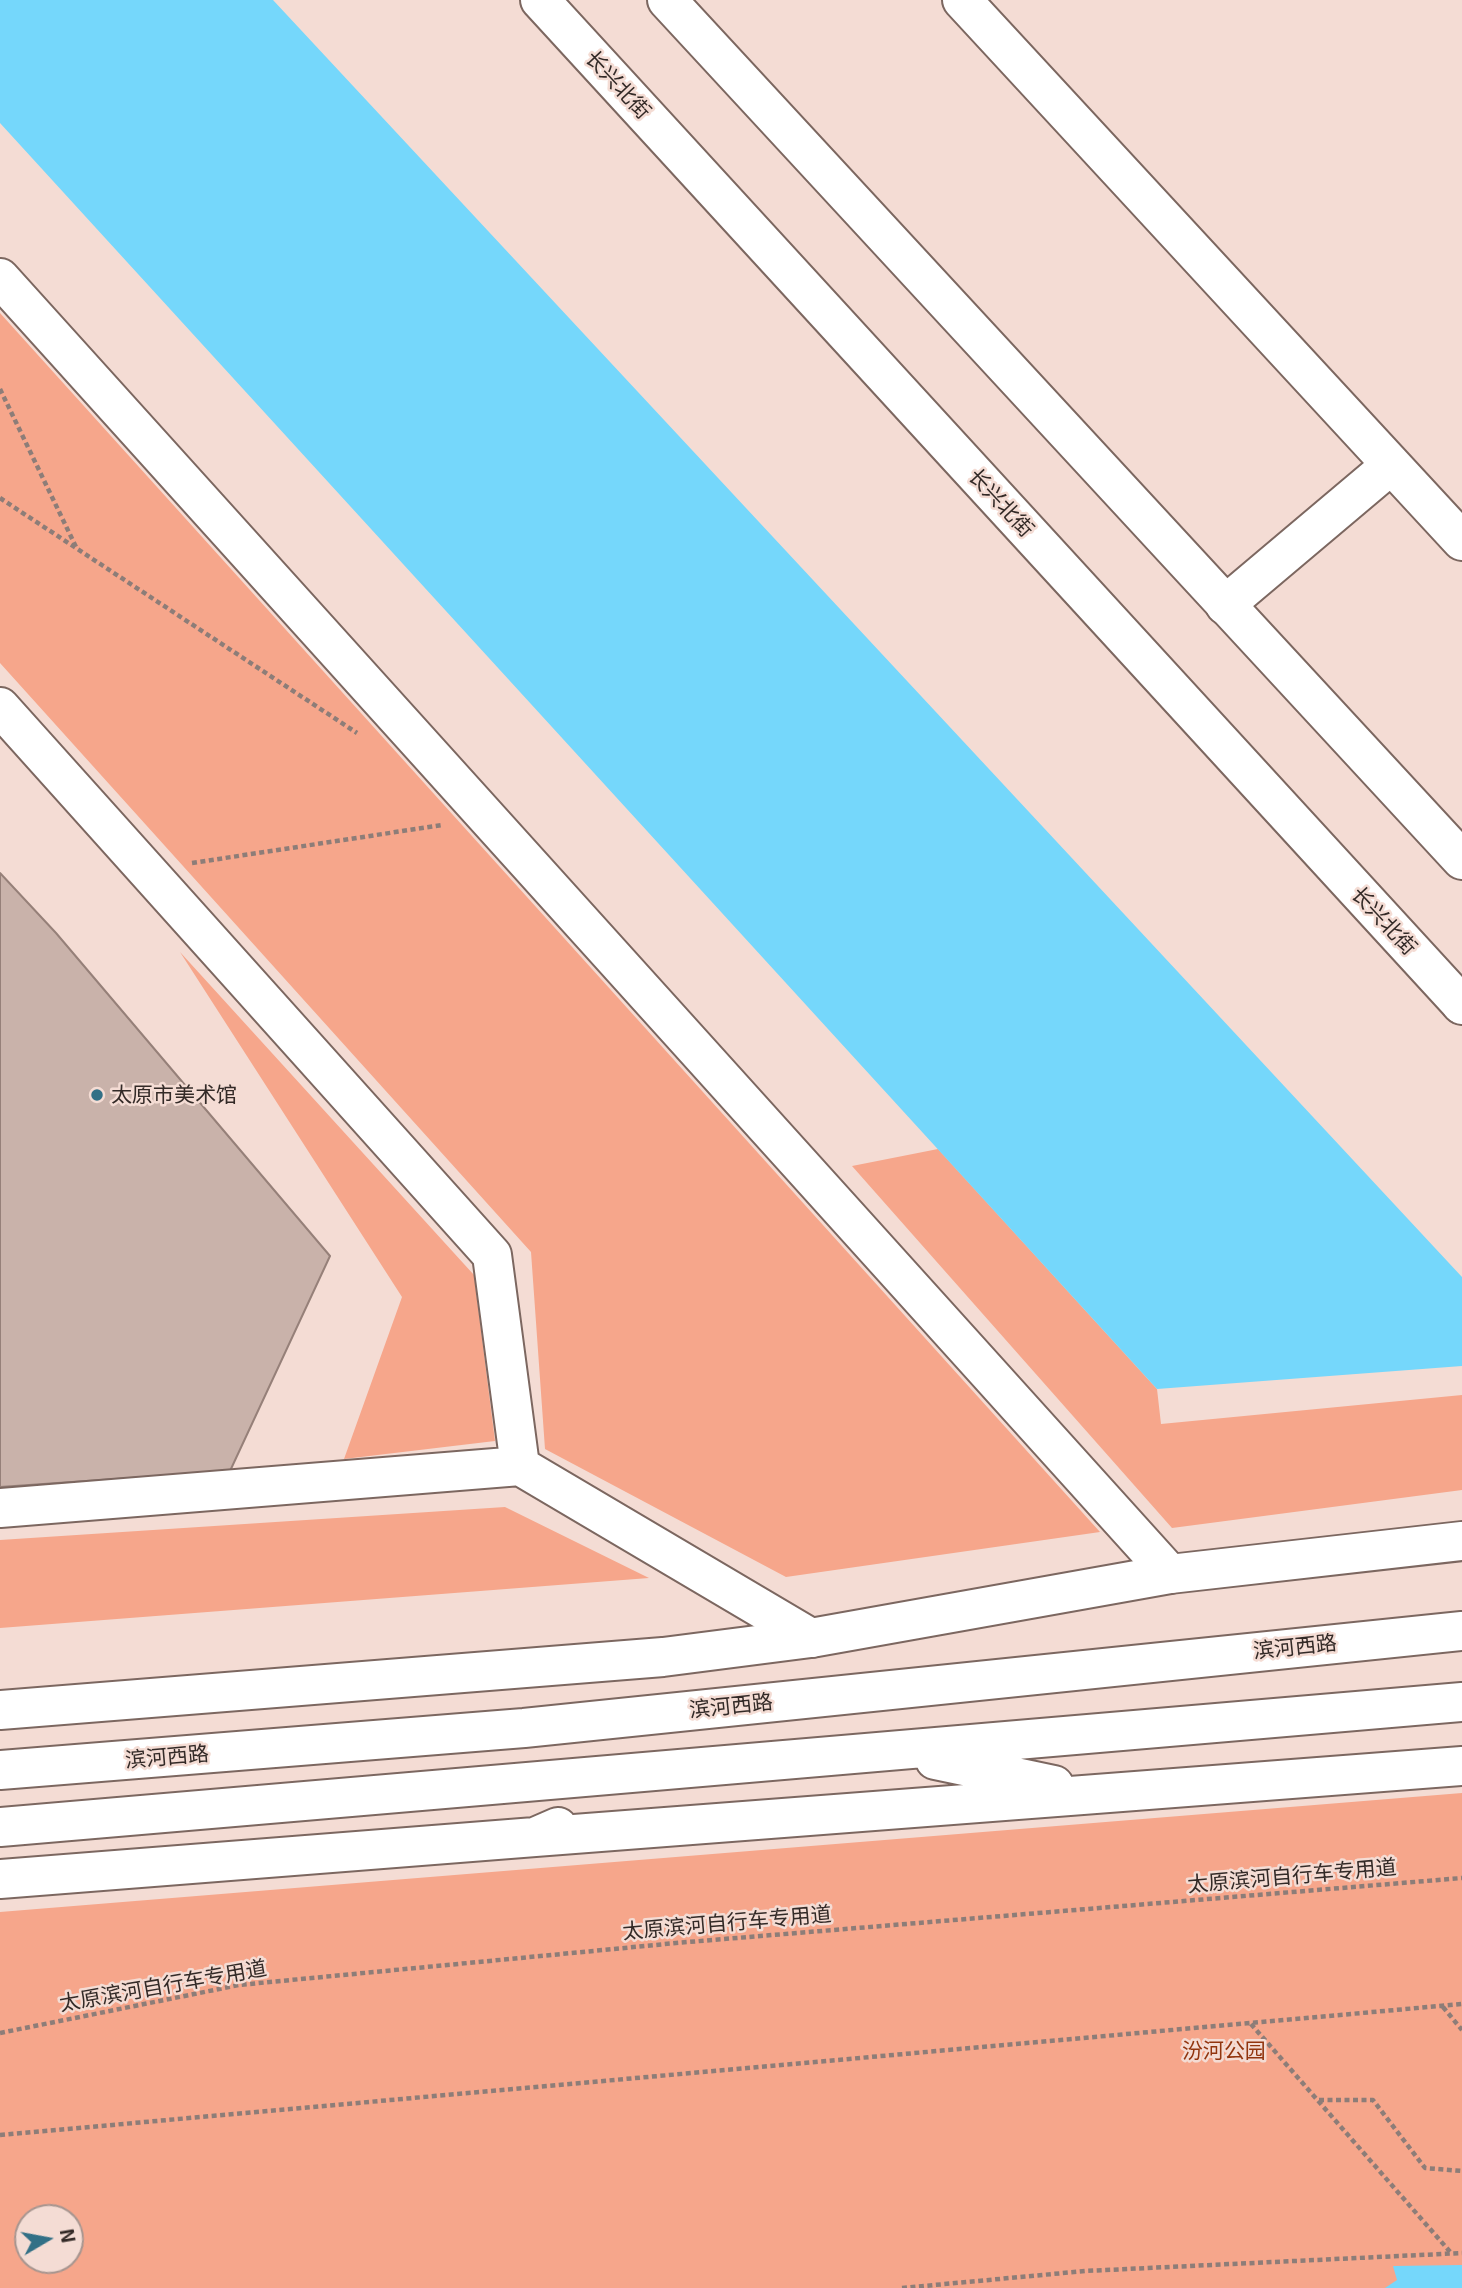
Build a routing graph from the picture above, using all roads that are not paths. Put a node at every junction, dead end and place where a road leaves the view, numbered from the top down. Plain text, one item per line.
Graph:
1 (540, 0) edge
2 (667, 0) edge
3 (962, 0) edge
4 (0, 278) edge
5 (1391, 465) junction
6 (1462, 541) edge
7 (1226, 605) junction
8 (0, 707) edge
9 (1462, 860) edge
10 (1462, 1004) edge
11 (520, 1466) junction
12 (0, 1508) edge
13 (1462, 1541) edge
14 (1170, 1574) junction
15 (1462, 1606) edge
16 (1462, 1632) edge
17 (811, 1638) junction
18 (1306, 1645) junction
19 (1462, 1702) edge
20 (0, 1710) edge
21 (895, 1752) junction
22 (1462, 1766) edge
23 (702, 1769) junction
24 (0, 1770) edge
25 (1097, 1794) junction
26 (0, 1828) edge
27 (535, 1837) junction
28 (0, 1879) edge

1 - 10 main road, 长兴北街
2 - 7 main road
3 - 5 main road
4 - 14 main road
5 - 6 main road
5 - 7 main road
7 - 9 main road
8 - 11 main road
11 - 12 main road
11 - 17 main road
13 - 14 main road
14 - 17 main road
15 - 18 main road
16 - 18 main road, 滨河西路
17 - 20 main road
18 - 24 main road, 滨河西路
19 - 21 main road
21 - 23 main road
21 - 25 main road
22 - 25 main road
23 - 26 main road
23 - 27 main road
25 - 27 main road
27 - 28 main road

